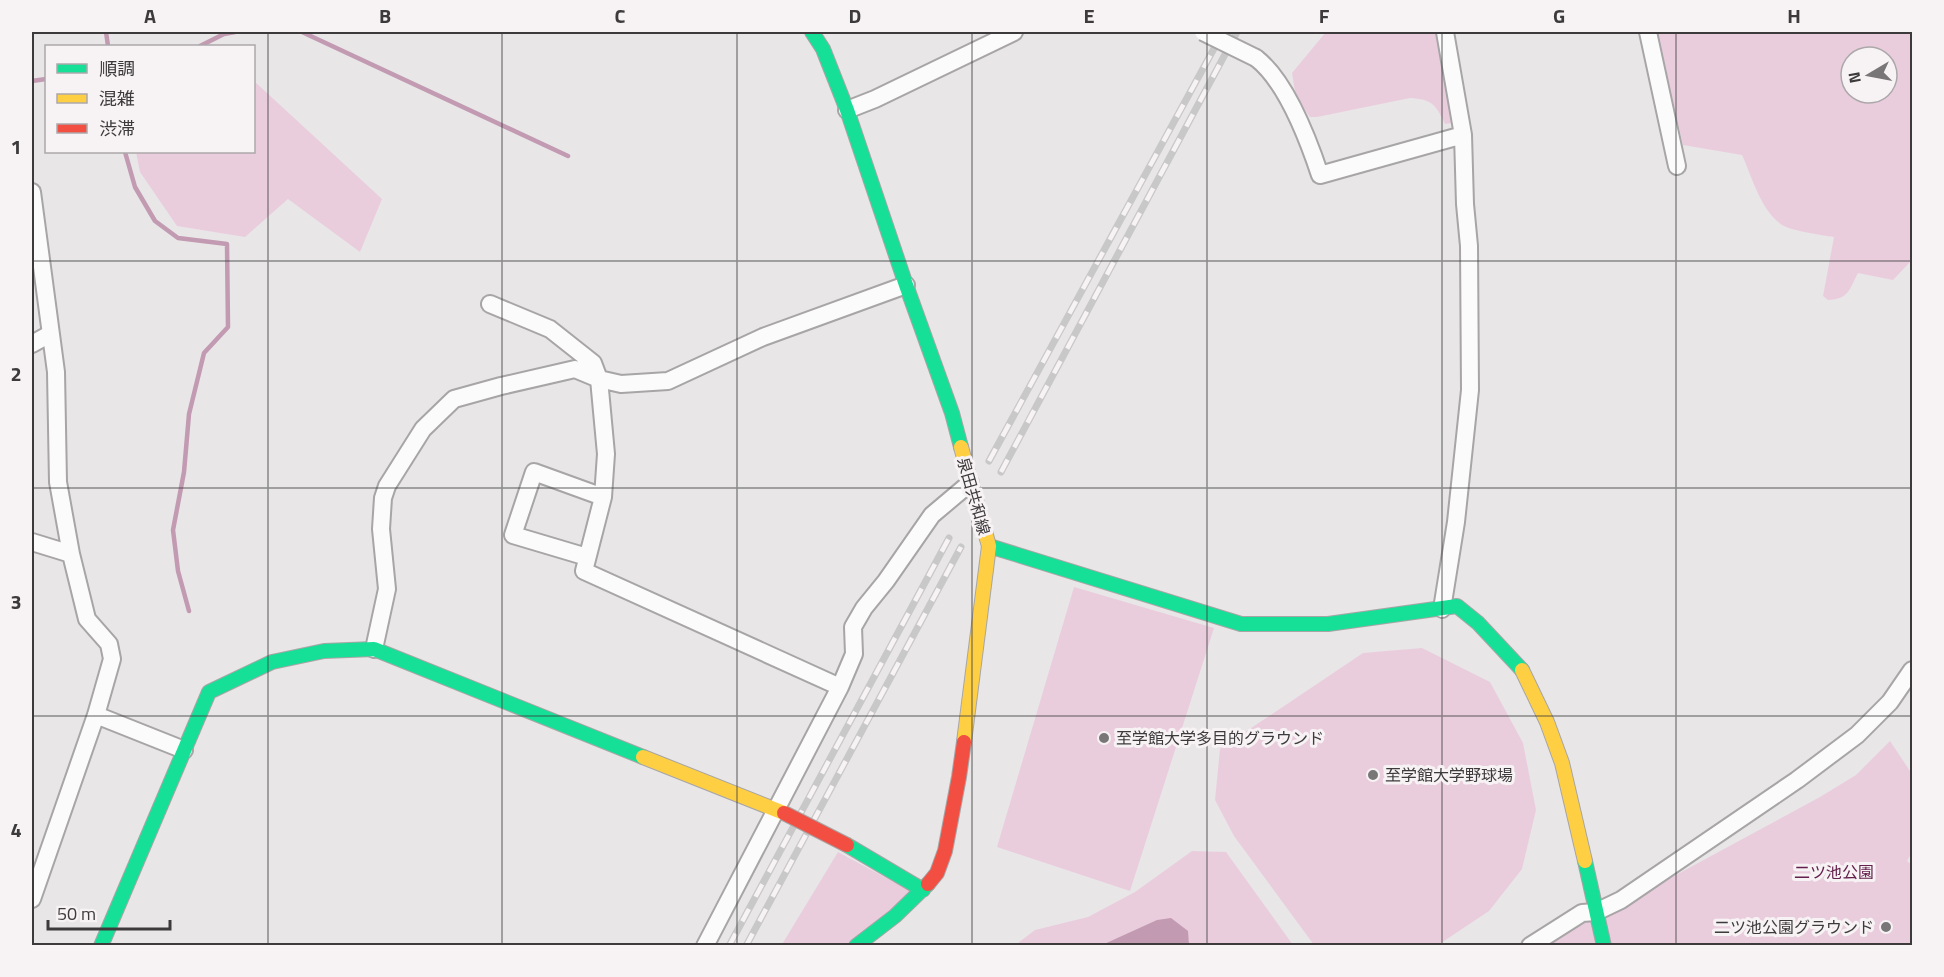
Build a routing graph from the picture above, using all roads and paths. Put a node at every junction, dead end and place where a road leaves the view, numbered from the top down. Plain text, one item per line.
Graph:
1 (812, 32) edge
2 (1014, 32) edge
3 (1203, 32) edge
4 (1445, 32) edge
5 (1648, 32) edge
6 (847, 110) junction
7 (1463, 135) junction
8 (1677, 166) dead end
9 (32, 192) edge
10 (906, 285) junction
11 (490, 304) dead end
12 (50, 334) junction
13 (32, 344) edge
14 (599, 379) junction
15 (970, 483) junction
16 (603, 497) junction
17 (32, 542) edge
18 (989, 546) junction
19 (71, 554) junction
20 (587, 557) junction
21 (1442, 609) junction
22 (374, 649) junction
23 (1912, 670) edge
24 (840, 687) junction
25 (96, 715) junction
26 (184, 750) junction
27 (780, 811) junction
28 (923, 890) junction
29 (32, 899) edge
30 (1596, 912) junction
31 (101, 945) edge
32 (705, 945) edge
33 (856, 945) edge
34 (1530, 945) edge
35 (1604, 945) edge

1 - 6 street, 泉田共和線
2 - 6 street
3 - 7 street, bridge
4 - 7 street
5 - 8 street
6 - 10 street, 泉田共和線
7 - 21 street
9 - 12 street
10 - 14 street
10 - 15 street, 泉田共和線
11 - 14 street
12 - 13 street
12 - 19 street
14 - 16 street
14 - 22 street
15 - 18 street, 泉田共和線
15 - 24 street
16 - 20 street
16 - 20 street
17 - 19 street
18 - 21 street
18 - 28 street, 泉田共和線
19 - 25 street
20 - 24 street
21 - 30 street
22 - 26 street
22 - 27 street
23 - 30 street
24 - 27 street
25 - 26 street
25 - 29 street
26 - 31 street
27 - 28 street, bridge
27 - 32 street
28 - 33 street, 泉田共和線
30 - 34 street
30 - 35 street

